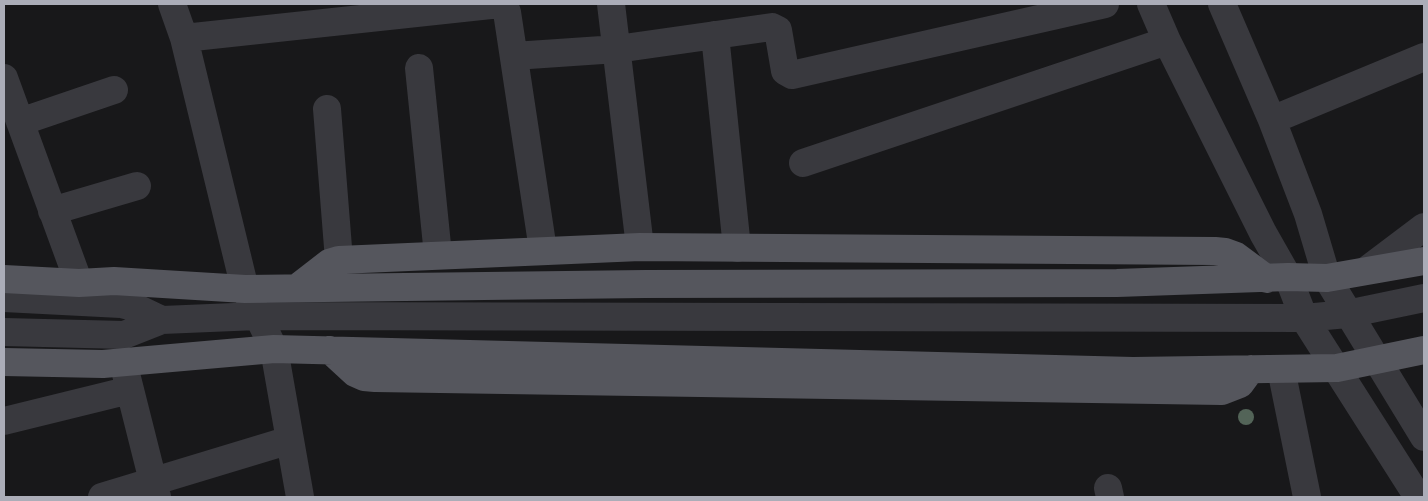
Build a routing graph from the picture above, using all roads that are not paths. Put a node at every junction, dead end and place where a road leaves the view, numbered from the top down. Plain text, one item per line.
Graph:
1 (172, 4) edge
2 (611, 4) edge
3 (1105, 4) edge
4 (1151, 4) edge
5 (1222, 4) edge
6 (715, 35) junction
7 (184, 38) junction
8 (1167, 41) junction
9 (617, 49) junction
10 (514, 56) junction
11 (1424, 57) edge
12 (419, 68) dead end
13 (4, 78) edge
14 (114, 90) dead end
15 (327, 109) dead end
16 (13, 118) edge
17 (1272, 120) junction
18 (803, 163) dead end
19 (137, 186) dead end
20 (52, 211) junction
21 (1424, 227) edge
22 (640, 246) junction
23 (738, 248) junction
24 (543, 250) junction
25 (438, 255) junction
26 (339, 260) junction
27 (1424, 261) edge
28 (1367, 270) junction
29 (1278, 278) junction
30 (1327, 278) junction
31 (4, 279) edge
32 (79, 283) junction
33 (298, 287) junction
34 (245, 289) junction
35 (4, 298) edge
36 (1424, 298) edge
37 (1347, 314) junction
38 (258, 316) junction
39 (1304, 318) junction
40 (162, 320) junction
41 (4, 332) edge
42 (274, 349) junction
43 (1424, 350) edge
44 (1375, 359) junction
45 (4, 362) edge
46 (123, 362) junction
47 (1337, 368) junction
48 (1281, 369) junction
49 (130, 390) junction
50 (4, 421) edge
51 (1424, 437) edge
52 (290, 440) junction
53 (156, 489) edge
54 (102, 497) edge
55 (300, 497) edge
56 (1307, 497) edge
57 (1418, 497) edge

1 - 7 street
2 - 9 street
3 - 6 street
4 - 8 street
5 - 17 street
6 - 9 street
6 - 23 street
7 - 10 street
7 - 34 street
8 - 18 street
8 - 29 street
9 - 10 street
9 - 22 street
10 - 24 street
11 - 17 street
12 - 25 street
13 - 16 street
14 - 16 street
15 - 26 street
16 - 20 street
17 - 30 street
19 - 20 street
20 - 32 street
21 - 28 street
22 - 23 main road
22 - 24 main road
23 - 29 main road
24 - 25 main road
25 - 26 main road
26 - 33 main road
27 - 28 main road
28 - 30 main road
29 - 30 main road
29 - 33 main road
29 - 39 street
30 - 37 street
31 - 32 main road
32 - 34 main road
33 - 34 main road
34 - 38 street
35 - 40 street
36 - 37 street
37 - 39 street
37 - 44 street
38 - 39 street
38 - 40 street
38 - 42 street
39 - 47 street
40 - 41 street
42 - 46 main road
42 - 48 main road
42 - 52 street
43 - 44 main road
44 - 47 main road
44 - 51 street
45 - 46 main road
46 - 49 street
47 - 48 main road
47 - 57 street
48 - 56 street
49 - 50 street
49 - 53 street
52 - 53 street
52 - 55 street
53 - 54 street

